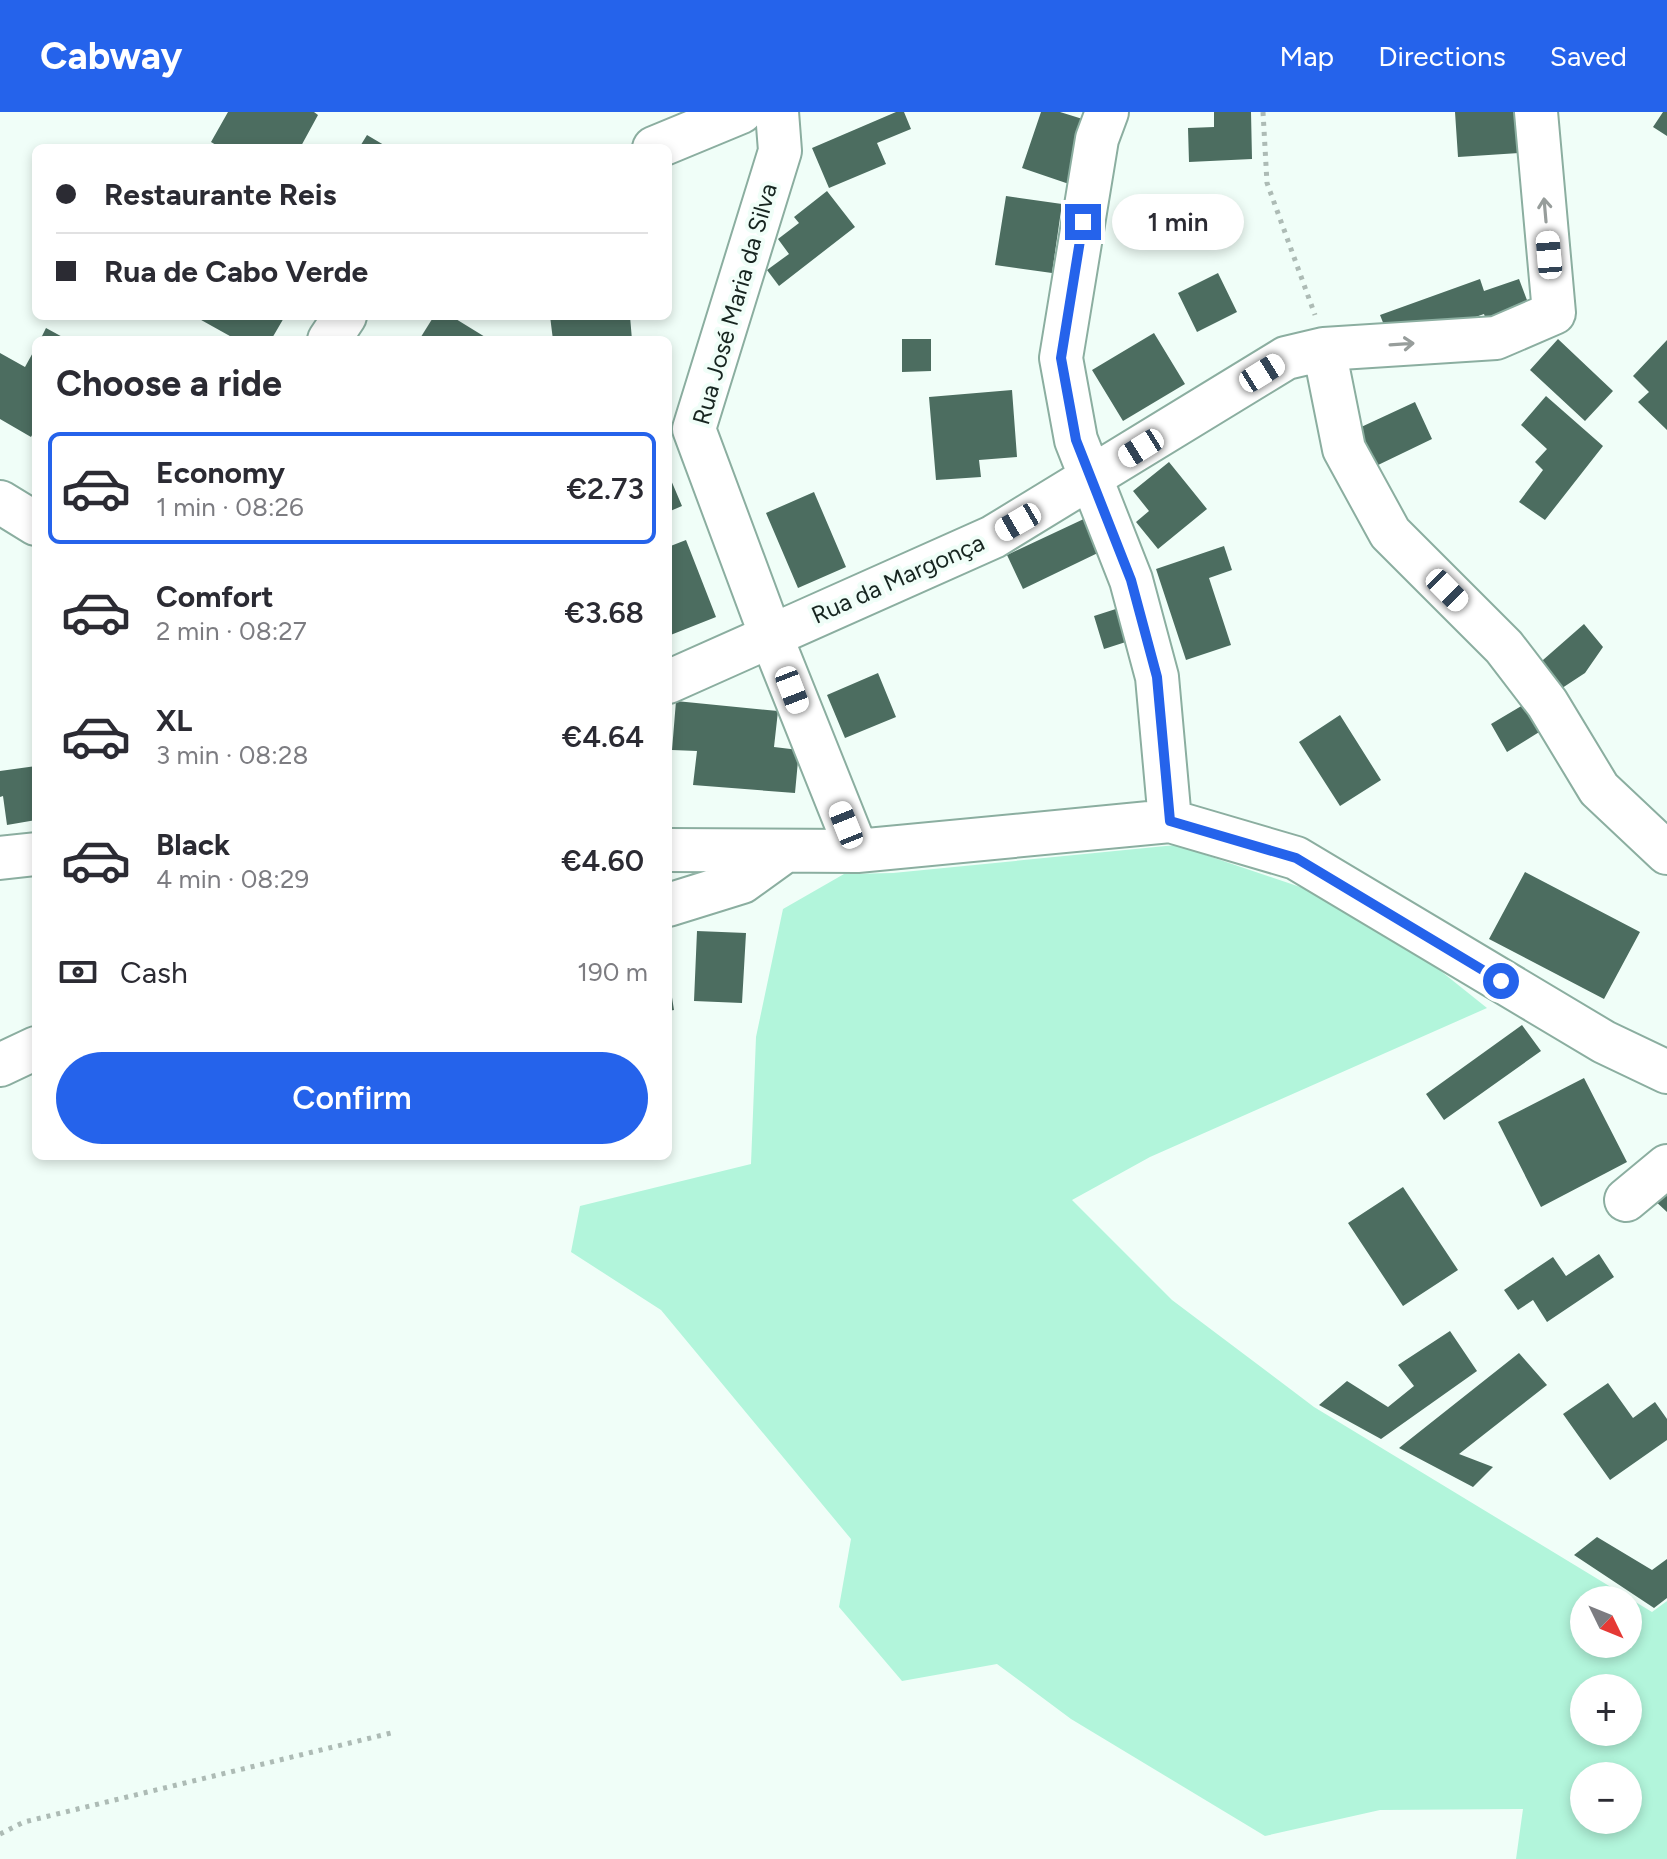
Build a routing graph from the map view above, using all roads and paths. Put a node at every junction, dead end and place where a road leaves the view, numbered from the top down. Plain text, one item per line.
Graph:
1 (741, 112) edge
2 (777, 112) edge
3 (1107, 112) edge
4 (1263, 112) edge
5 (1536, 112) edge
6 (664, 144) edge
7 (1324, 349) junction
8 (1093, 478) junction
9 (0, 502) edge
10 (32, 522) edge
11 (771, 636) junction
12 (672, 680) edge
13 (1170, 821) junction
14 (672, 850) edge
15 (785, 851) junction
16 (857, 851) junction
17 (1667, 853) edge
18 (32, 854) edge
19 (0, 858) edge
20 (672, 904) edge
21 (32, 1050) edge
22 (0, 1065) edge
23 (1667, 1072) edge
24 (1667, 1166) edge
25 (1626, 1200) dead end
26 (391, 1733) dead end
27 (0, 1834) edge

1 - 6 street
2 - 11 street, Rua José Maria da Silva
3 - 8 street
4 - 7 path
7 -> 5 street, Rua da Margonça
7 - 8 street, Rua da Margonça
7 - 17 street
8 - 11 street, Rua da Margonça
8 - 13 street
9 - 10 street
11 - 12 street, Rua da Margonça
11 - 16 street, Rua José Maria da Silva
13 - 16 street
13 - 23 street
14 - 15 street
15 - 16 street
15 - 20 street
18 - 19 street
21 - 22 street
24 - 25 street
26 - 27 path

